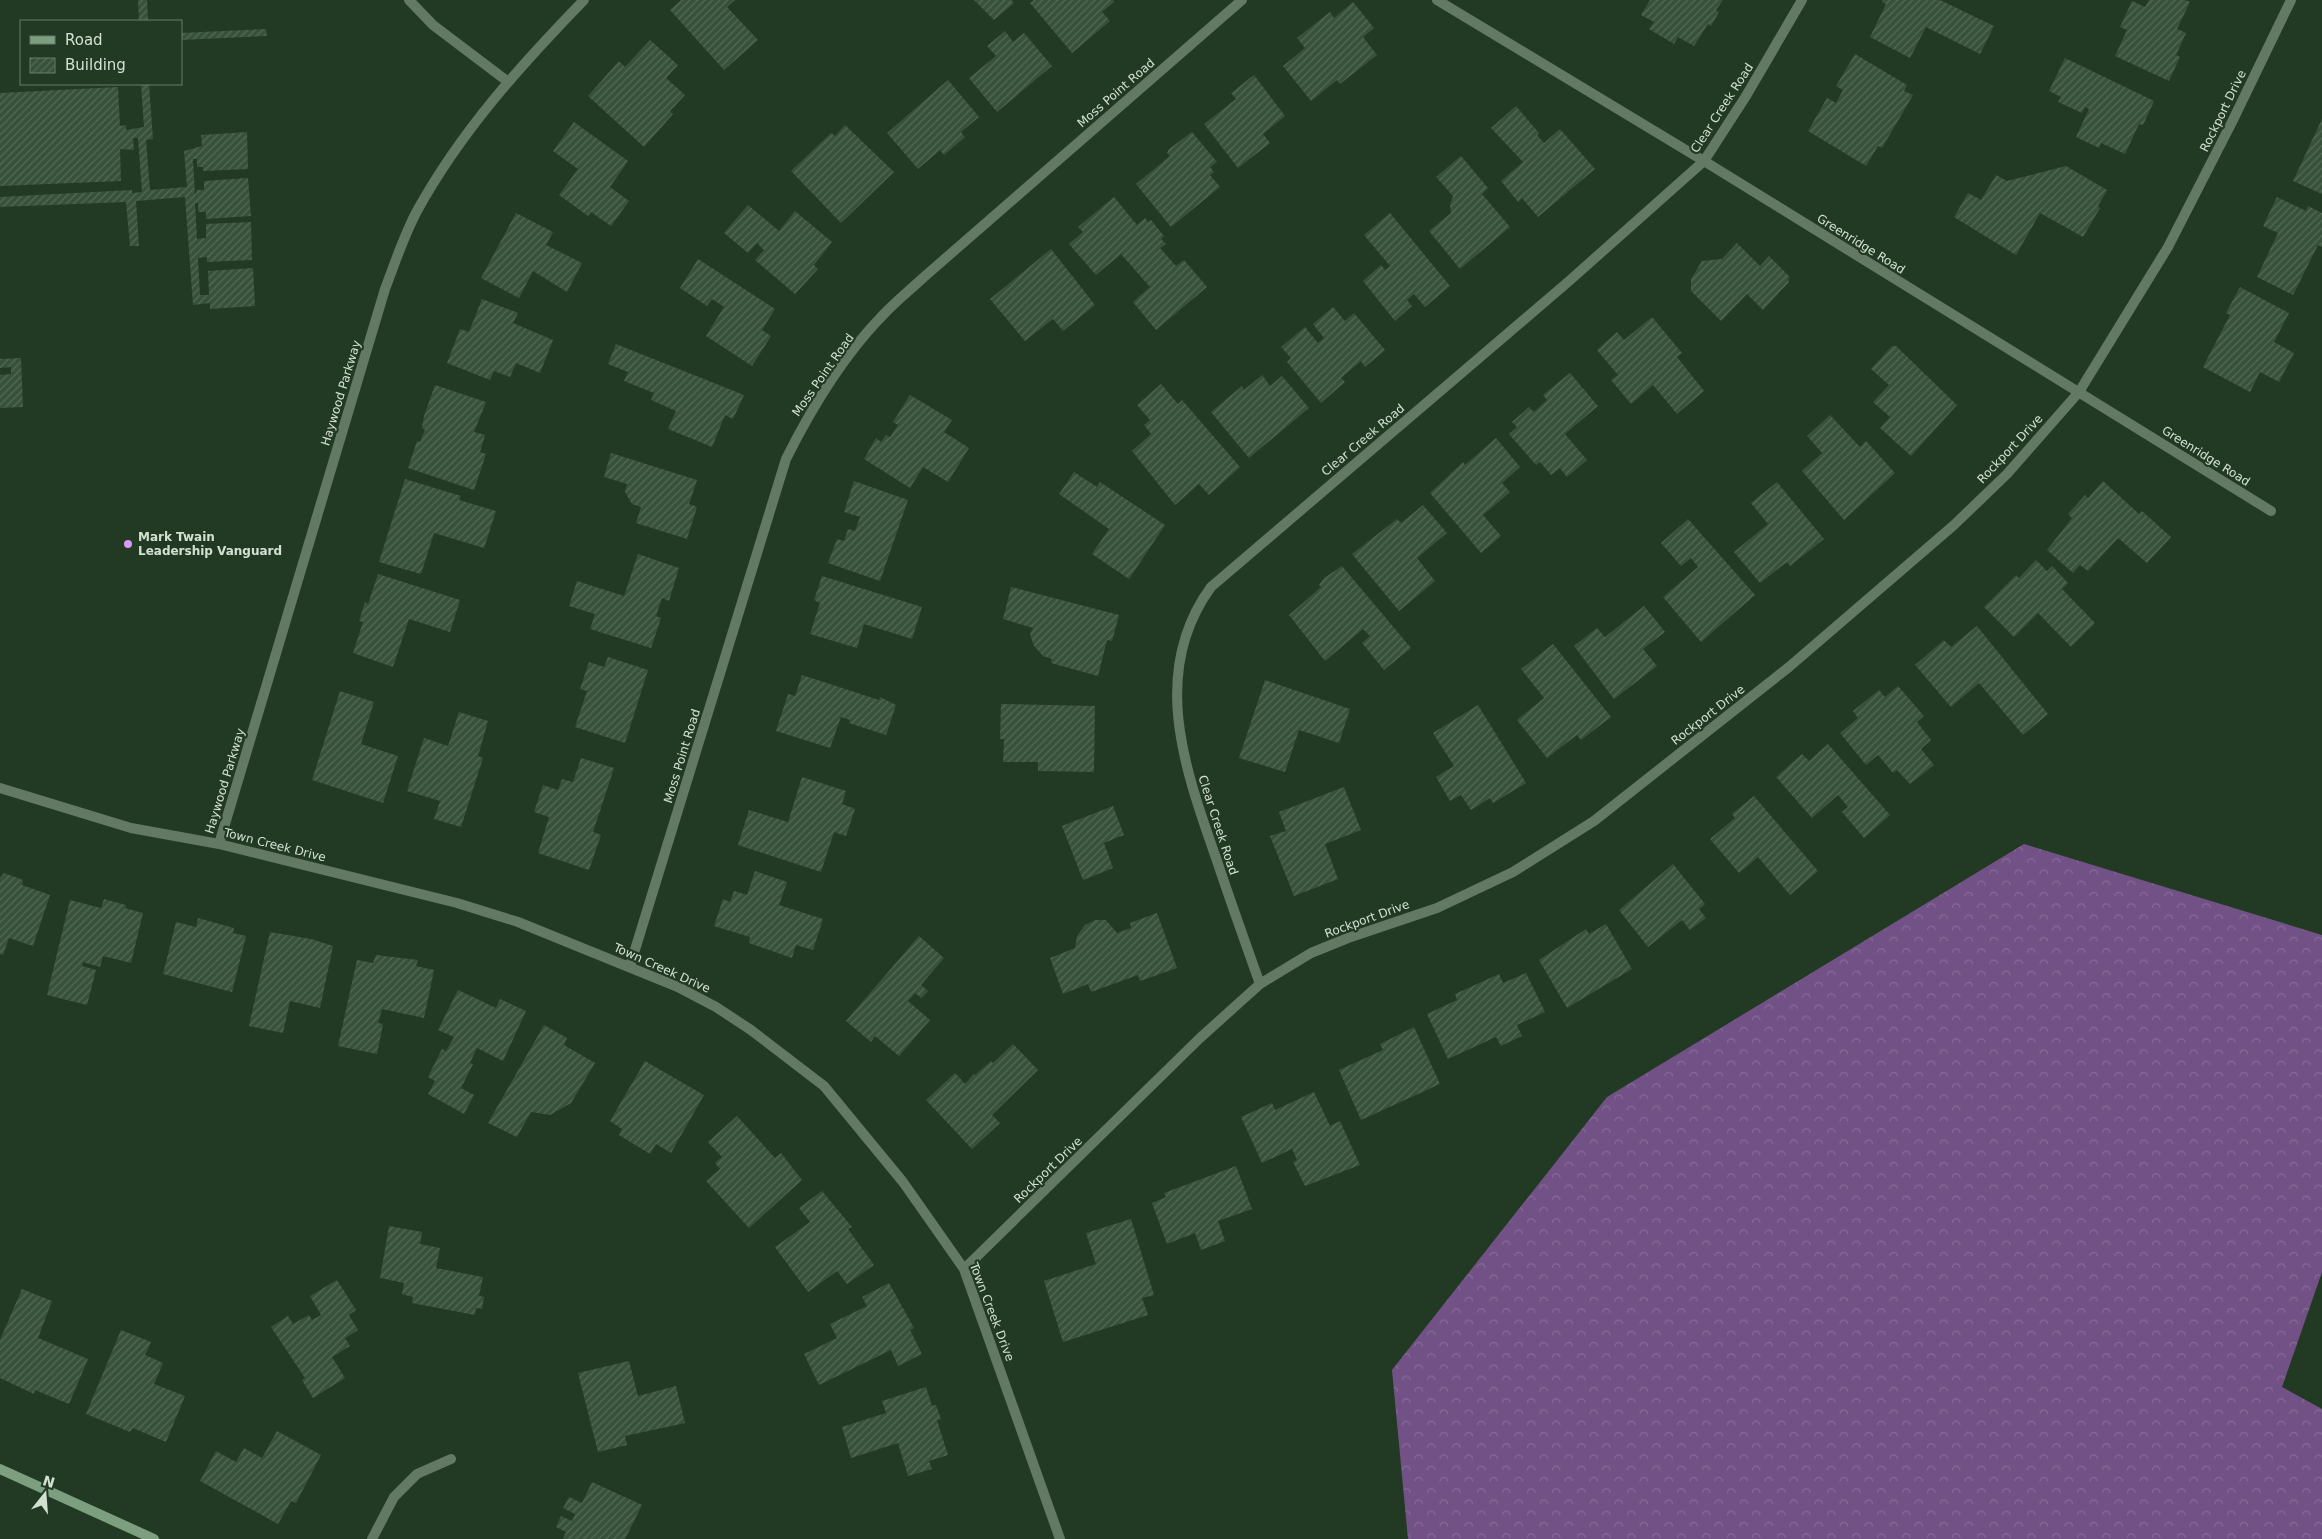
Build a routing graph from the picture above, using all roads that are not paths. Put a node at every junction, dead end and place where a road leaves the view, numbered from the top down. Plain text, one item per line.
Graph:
1 (409, 0) edge
2 (584, 0) edge
3 (1242, 0) edge
4 (1438, 0) edge
5 (1802, 0) edge
6 (2291, 0) edge
7 (507, 81) junction
8 (1704, 161) junction
9 (2079, 392) junction
10 (2271, 511) dead end
11 (0, 788) edge
12 (219, 844) junction
13 (630, 966) junction
14 (1260, 984) junction
15 (964, 1269) junction
16 (451, 1459) dead end
17 (0, 1469) edge
18 (154, 1539) edge
19 (372, 1539) edge
20 (1060, 1539) edge

1 - 7 street
2 - 7 street, Haywood Parkway
3 - 13 street, Moss Point Road
4 - 8 street, Greenridge Road
5 - 8 street, Clear Creek Road
6 - 9 street, Rockport Drive
7 - 12 street, Haywood Parkway
8 - 9 street, Greenridge Road
8 - 14 street, Clear Creek Road
9 - 10 street, Greenridge Road
9 - 14 street, Rockport Drive
11 - 12 street, Town Creek Drive
12 - 13 street, Town Creek Drive
13 - 15 street, Town Creek Drive
14 - 15 street, Rockport Drive
15 - 20 street, Town Creek Drive
16 - 19 street
17 - 18 street

